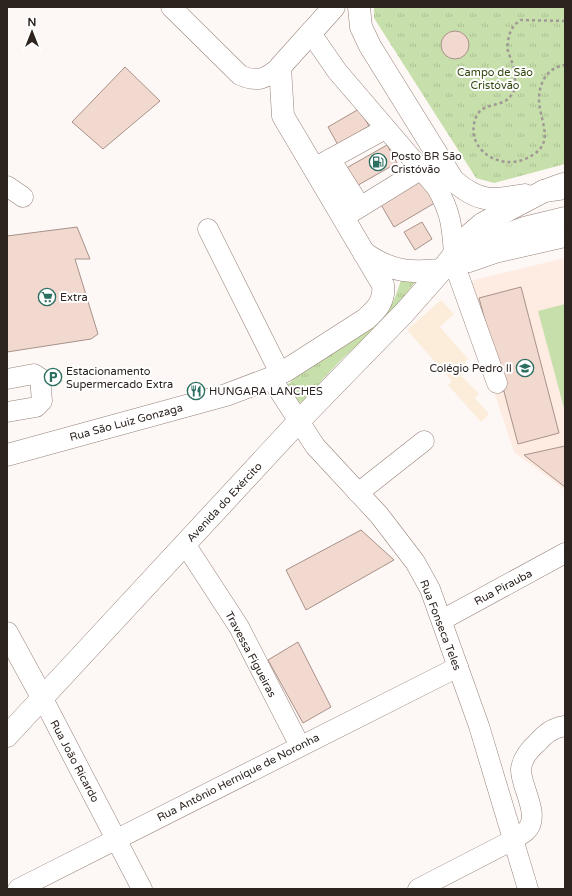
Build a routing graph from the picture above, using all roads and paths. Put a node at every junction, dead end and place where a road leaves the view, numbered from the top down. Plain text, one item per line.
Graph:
1 (172, 7) edge
2 (334, 7) edge
3 (359, 7) edge
4 (565, 21) edge
5 (310, 32) junction
6 (565, 65) edge
7 (280, 67) junction
8 (385, 129) junction
9 (440, 158) junction
10 (322, 164) junction
11 (421, 169) junction
12 (565, 183) edge
13 (565, 188) edge
14 (544, 191) junction
15 (352, 212) junction
16 (565, 217) edge
17 (208, 229) dead end
18 (565, 237) edge
19 (364, 253) junction
20 (450, 263) junction
21 (275, 376) junction
22 (7, 379) edge
23 (497, 384) dead end
24 (7, 412) edge
25 (299, 421) junction
26 (424, 441) dead end
27 (7, 455) edge
28 (358, 493) junction
29 (185, 544) junction
30 (565, 553) edge
31 (442, 620) junction
32 (7, 633) edge
33 (458, 667) junction
34 (42, 697) junction
35 (565, 726) edge
36 (7, 736) edge
37 (300, 746) junction
38 (115, 839) junction
39 (513, 840) junction
40 (18, 889) edge
41 (142, 889) edge
42 (418, 889) edge
43 (528, 889) edge

1 - 7 street
2 - 5 main road
3 - 9 main road
4 - 6 path
5 - 7 main road
5 - 8 street
7 - 10 main road
8 - 10 street
8 - 11 street
9 - 11 street
9 - 14 main road
10 - 15 main road
11 - 15 street
11 - 20 street
12 - 14 main road
13 - 14 main road
14 - 20 main road
15 - 19 main road
16 - 20 street
17 - 21 street, Rua Fonseca Teles
18 - 20 street
19 - 20 main road
19 - 21 main road, Rua São Luiz Gonzaga
20 - 23 street
20 - 25 main road, Avenida do Exército
21 - 25 street, Rua Fonseca Teles
21 - 27 main road, Rua São Luiz Gonzaga
22 - 24 street
25 - 28 street, Rua Fonseca Teles
25 - 29 main road, Avenida do Exército
26 - 28 street
28 - 31 street, Rua Fonseca Teles
29 - 34 main road, Avenida do Exército
29 - 37 street, Travessa Figueiras
30 - 31 street, Rua Pirauba
31 - 33 street, Rua Fonseca Teles
32 - 34 main road, Rua João Ricardo
33 - 37 street, Rua Antônio Hernique de Noronha
33 - 39 street, Rua Fonseca Teles
34 - 36 main road, Avenida do Exército
34 - 38 street, Rua João Ricardo
35 - 39 street
37 - 38 street, Rua Antônio Hernique de Noronha
38 - 40 street, Rua Antônio Hernique de Noronha
38 - 41 street, Rua João Ricardo
39 - 42 street
39 - 43 street, Rua Fonseca Teles

